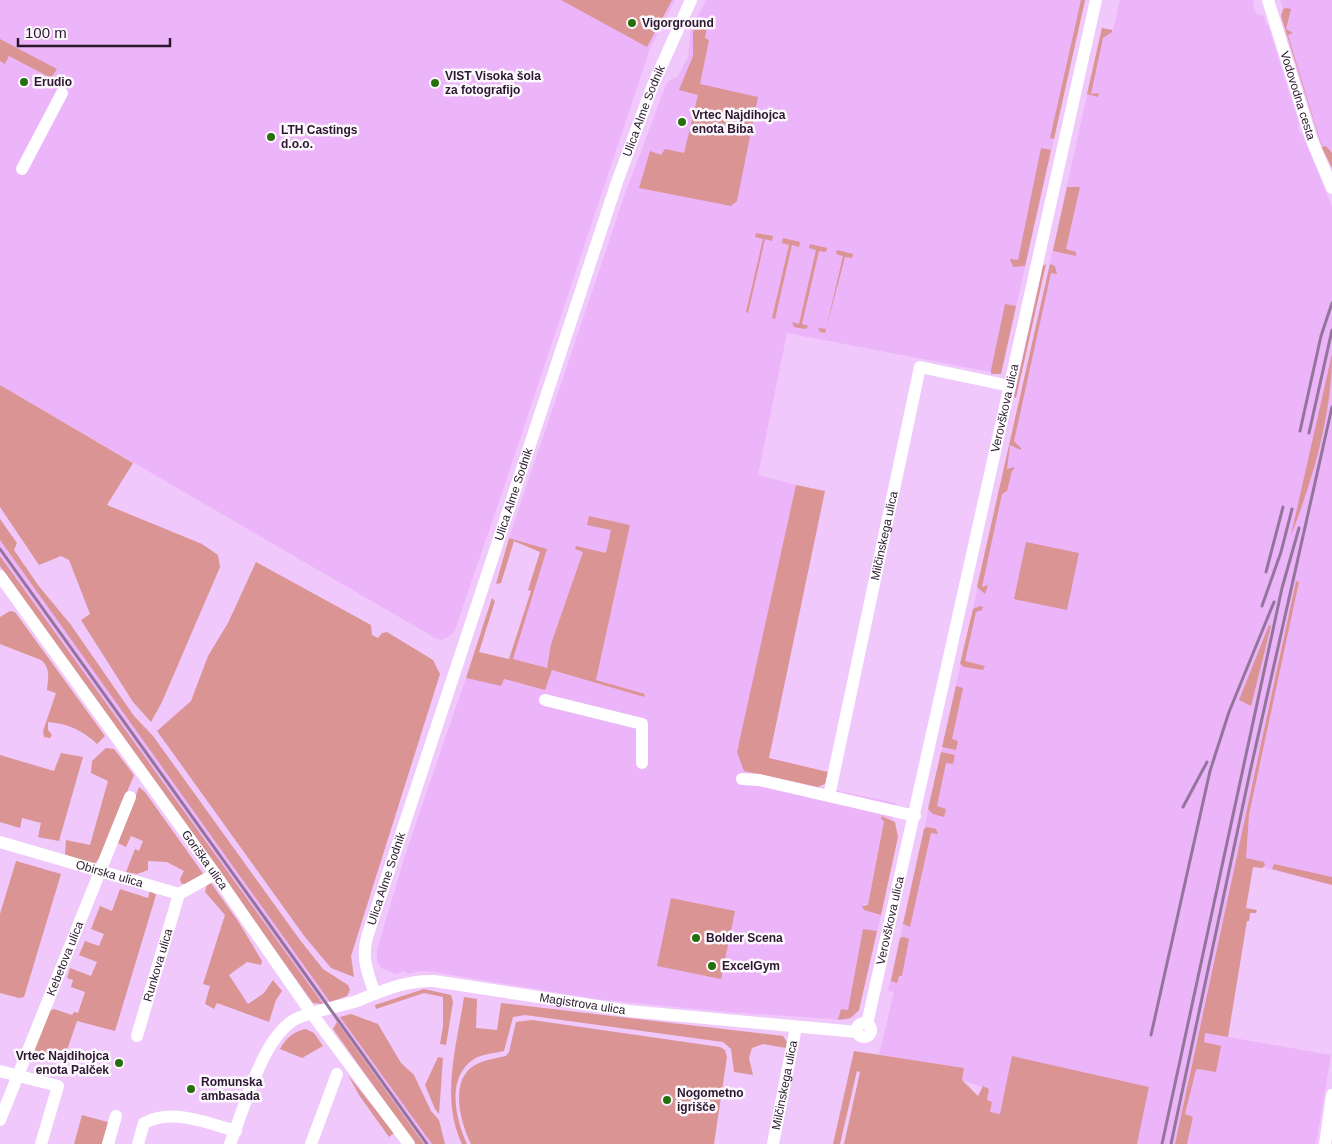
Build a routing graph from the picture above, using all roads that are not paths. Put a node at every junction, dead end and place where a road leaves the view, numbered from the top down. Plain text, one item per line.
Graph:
1 (691, 0) edge
2 (1096, 0) edge
3 (1268, 0) edge
4 (62, 93) dead end
5 (22, 169) dead end
6 (1332, 188) edge
7 (1010, 386) junction
8 (0, 576) edge
9 (4, 592) edge
10 (545, 700) dead end
11 (642, 763) dead end
12 (742, 779) dead end
13 (829, 796) junction
14 (130, 797) dead end
15 (915, 816) junction
16 (0, 842) edge
17 (102, 871) junction
18 (215, 874) junction
19 (179, 894) junction
20 (375, 994) junction
21 (312, 1014) junction
22 (796, 1027) junction
23 (862, 1028) joint
24 (137, 1036) dead end
25 (0, 1071) edge
26 (338, 1074) dead end
27 (17, 1075) junction
28 (1332, 1095) edge
29 (116, 1116) dead end
30 (0, 1120) edge
31 (236, 1131) junction
32 (42, 1144) edge
33 (108, 1144) edge
34 (138, 1144) edge
35 (230, 1144) edge
36 (311, 1144) edge
37 (409, 1144) edge
38 (773, 1144) edge
39 (1325, 1144) edge

1 - 20 street, Ulica Alme Sodnik
2 - 7 street, Verovškova ulica
3 - 6 street, Vodovodna cesta
4 - 5 street
7 - 13 street, Milčinskega ulica
7 - 15 street, Verovškova ulica
8 - 9 street, Goriška ulica
9 - 18 street, Goriška ulica
10 - 11 street
12 - 13 street
13 - 15 street
14 - 17 street, Kebetova ulica
15 - 23 street, Verovškova ulica
16 - 17 street, Obirska ulica
17 - 19 street, Obirska ulica
17 - 27 street, Kebetova ulica
18 - 19 street
18 - 21 street, Goriška ulica
19 - 24 street, Runkova ulica
20 - 21 street, Magistrova ulica
20 - 22 street, Magistrova ulica
21 - 31 street, Magistrova ulica
21 - 37 street, Goriška ulica
22 - 23 street, Magistrova ulica
22 - 38 street, Milčinskega ulica
25 - 27 street
26 - 36 street
27 - 30 street, Kebetova ulica
27 - 32 street
28 - 39 street
29 - 33 street
31 - 34 street
31 - 35 street, Magistrova ulica

